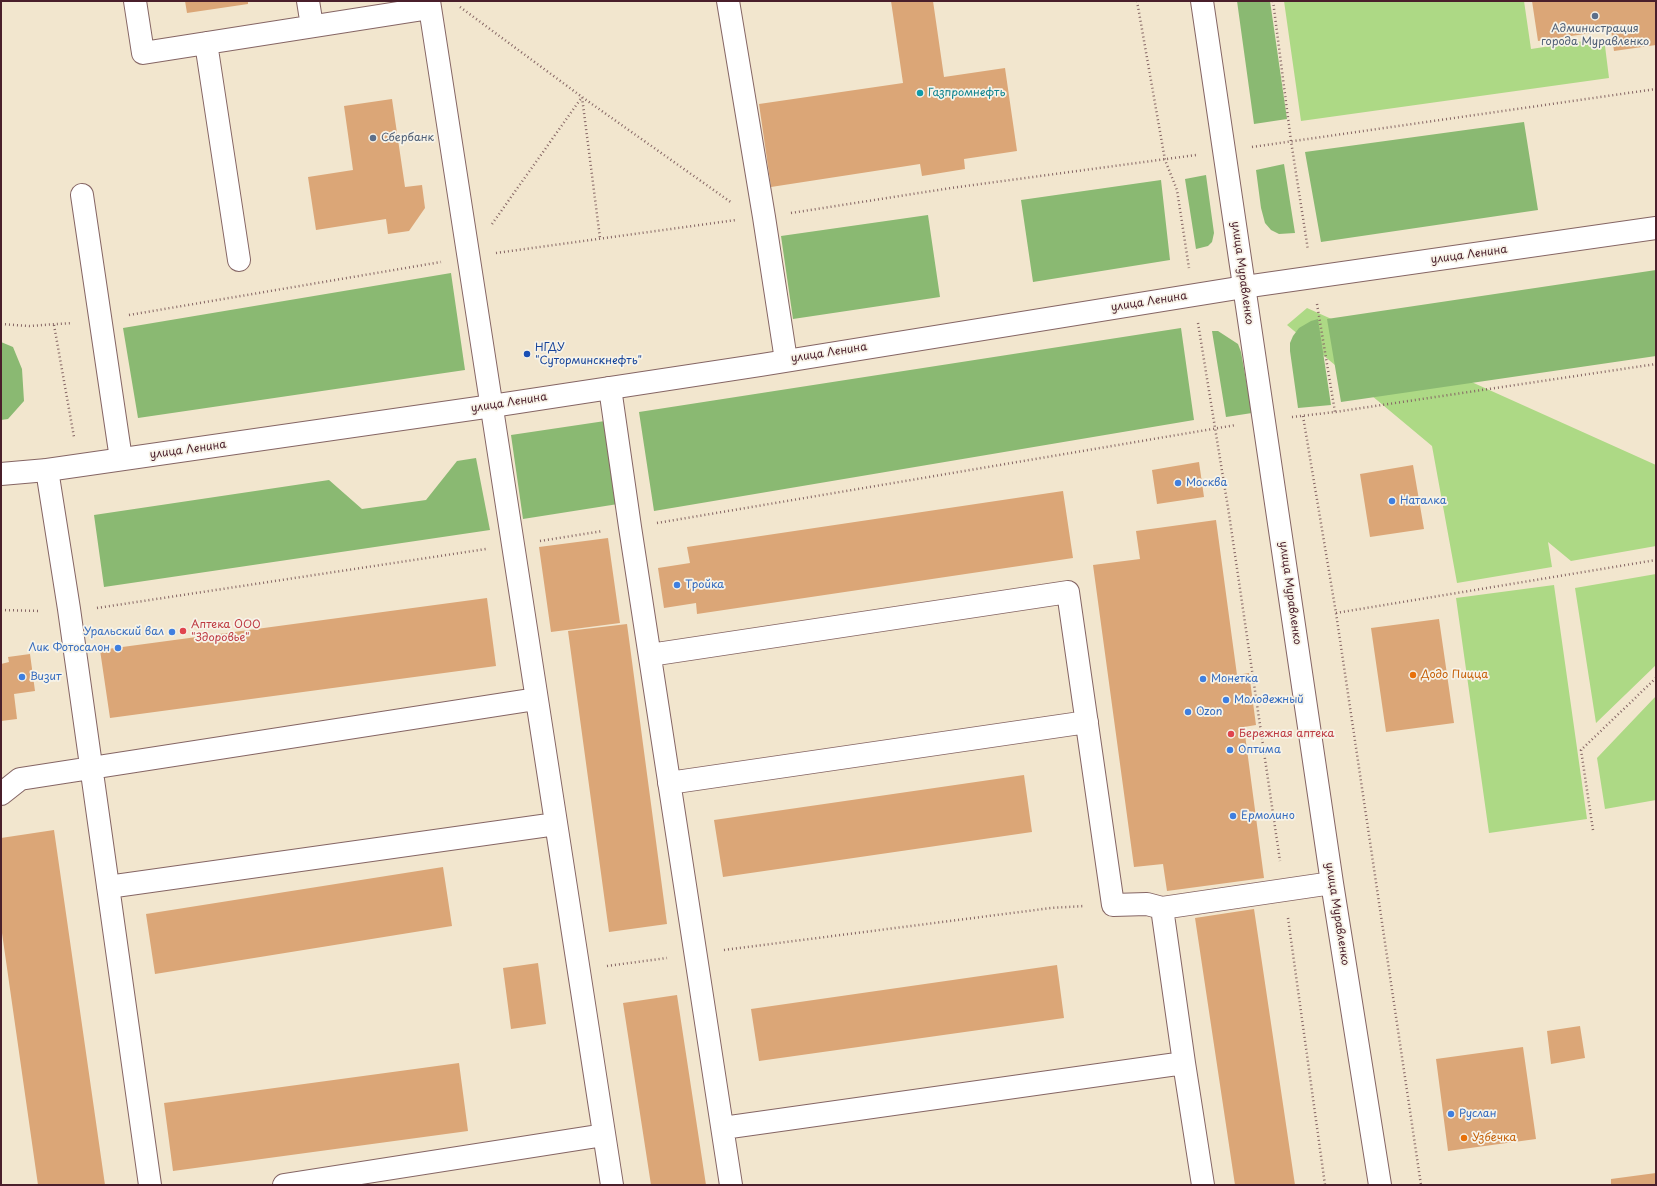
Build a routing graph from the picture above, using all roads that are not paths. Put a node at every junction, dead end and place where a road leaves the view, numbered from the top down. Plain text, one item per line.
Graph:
1 (135, 1) edge
2 (308, 1) edge
3 (728, 1) edge
4 (1202, 1) edge
5 (429, 4) edge
6 (312, 26) junction
7 (206, 43) junction
8 (82, 195) dead end
9 (1656, 228) edge
10 (239, 260) dead end
11 (1244, 287) junction
12 (786, 360) junction
13 (610, 388) junction
14 (492, 406) junction
15 (120, 459) junction
16 (47, 470) junction
17 (1, 474) edge
18 (650, 655) junction
19 (536, 699) junction
20 (1087, 722) junction
21 (91, 768) junction
22 (669, 783) junction
23 (1, 794) edge
24 (556, 824) junction
25 (1332, 883) junction
26 (108, 887) junction
27 (1162, 908) junction
28 (1184, 1064) junction
29 (723, 1128) junction
30 (604, 1135) junction
31 (150, 1185) edge
32 (284, 1185) edge
33 (612, 1185) edge
34 (731, 1185) edge
35 (1203, 1185) edge
36 (1380, 1185) edge

1 - 7 street
2 - 6 street
3 - 12 street
4 - 11 street, улица Муравленко
5 - 6 street
5 - 14 street
6 - 7 street
7 - 10 street
8 - 15 street
9 - 11 street, улица Ленина
11 - 12 street, улица Ленина
11 - 25 street, улица Муравленко
12 - 13 street, улица Ленина
13 - 14 street, улица Ленина
13 - 18 street
14 - 15 street, улица Ленина
14 - 19 street
15 - 16 street, улица Ленина
16 - 17 street, улица Ленина
16 - 21 street
18 - 20 street
18 - 22 street
19 - 21 street
19 - 24 street
20 - 22 street
20 - 27 street
21 - 23 street
21 - 26 street
22 - 29 street
24 - 26 street
24 - 30 street
25 - 27 street
25 - 36 street, улица Муравленко
26 - 31 street
27 - 28 street
28 - 29 street
28 - 35 street
29 - 34 street
30 - 32 street
30 - 33 street

